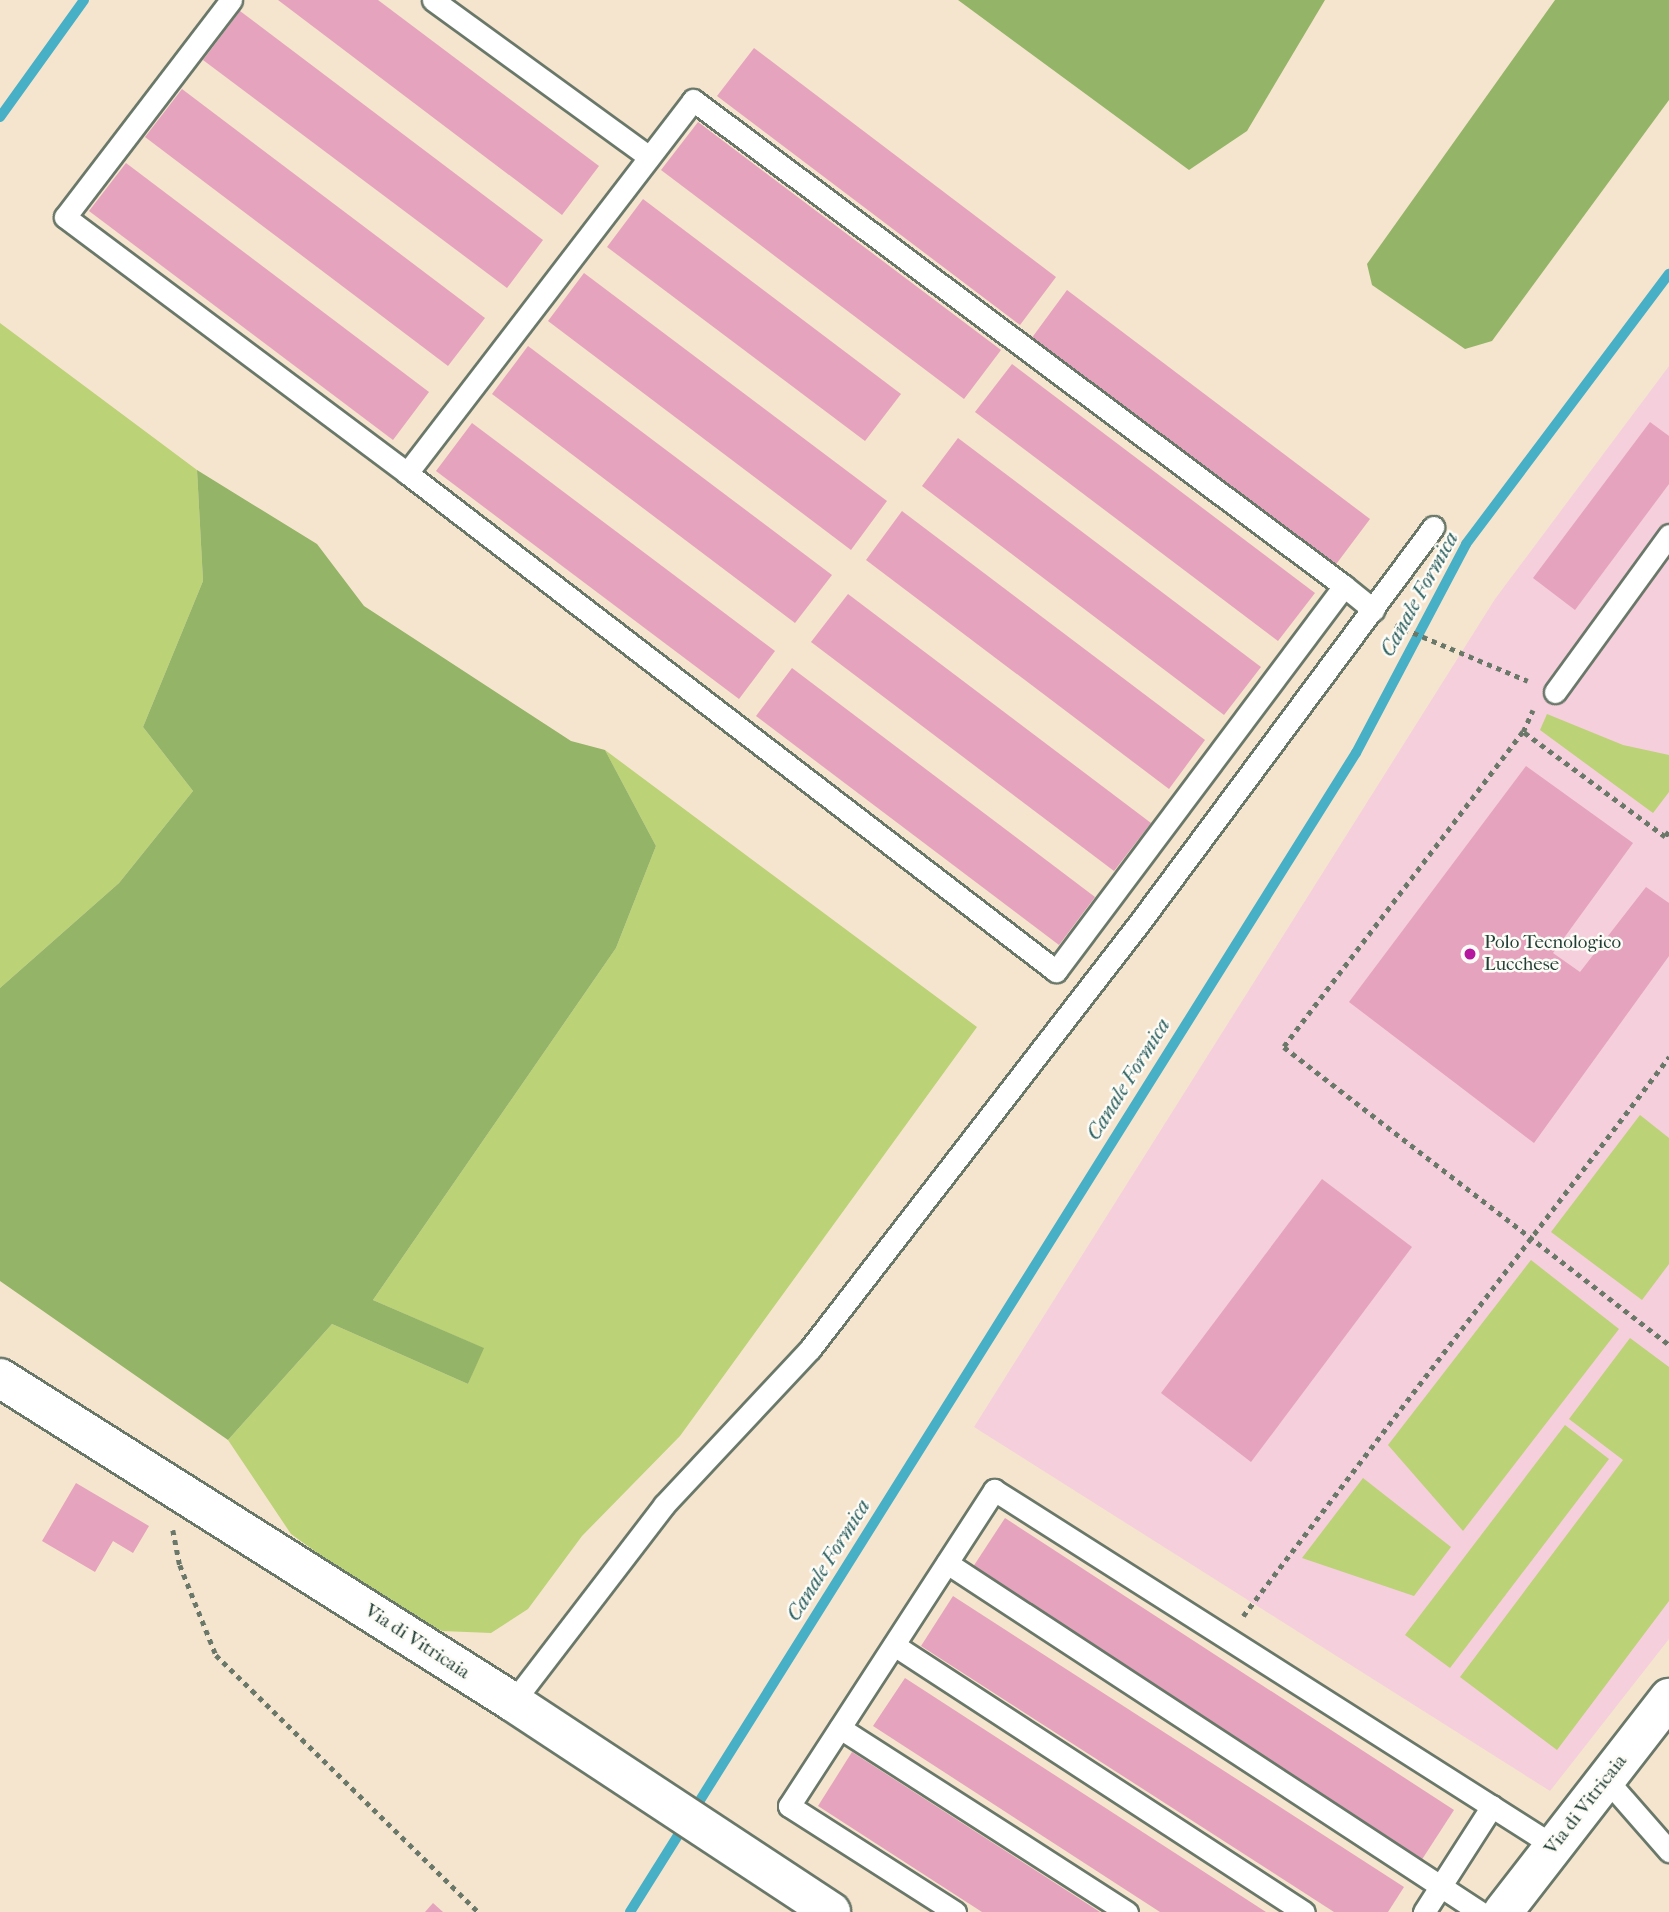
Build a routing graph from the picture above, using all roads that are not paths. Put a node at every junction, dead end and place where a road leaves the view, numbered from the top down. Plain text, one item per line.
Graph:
1 (231, 0) edge
2 (433, 0) edge
3 (649, 158) junction
4 (407, 473) junction
5 (1433, 527) dead end
6 (1669, 535) edge
7 (1344, 586) junction
8 (1374, 610) junction
9 (1555, 692) road end
10 (0, 1378) edge
11 (947, 1563) junction
12 (894, 1646) junction
13 (1669, 1698) edge
14 (513, 1702) junction
15 (840, 1728) junction
16 (1606, 1779) junction
17 (1492, 1806) junction
18 (1554, 1846) junction
19 (1669, 1851) edge
20 (1441, 1886) junction
21 (831, 1912) edge
22 (955, 1912) edge
23 (1127, 1912) edge
24 (1304, 1912) edge
25 (1424, 1912) edge
26 (1480, 1912) edge
27 (1503, 1912) edge

1 - 4 lane
2 - 3 lane
3 - 4 lane
3 - 7 lane
4 - 7 lane
5 - 8 lane
6 - 9 lane
7 - 8 lane
8 - 14 lane
10 - 14 street, Via di Vitricaia
11 - 12 lane
11 - 17 lane
11 - 20 lane
12 - 15 lane
12 - 24 lane
13 - 16 street, Via di Vitricaia
14 - 21 street, Via di Vitricaia
15 - 22 lane
15 - 23 lane
16 - 18 street, Via di Vitricaia
16 - 19 lane
17 - 18 lane
17 - 20 lane
18 - 27 street, Via di Vitricaia
20 - 25 lane
20 - 26 lane

